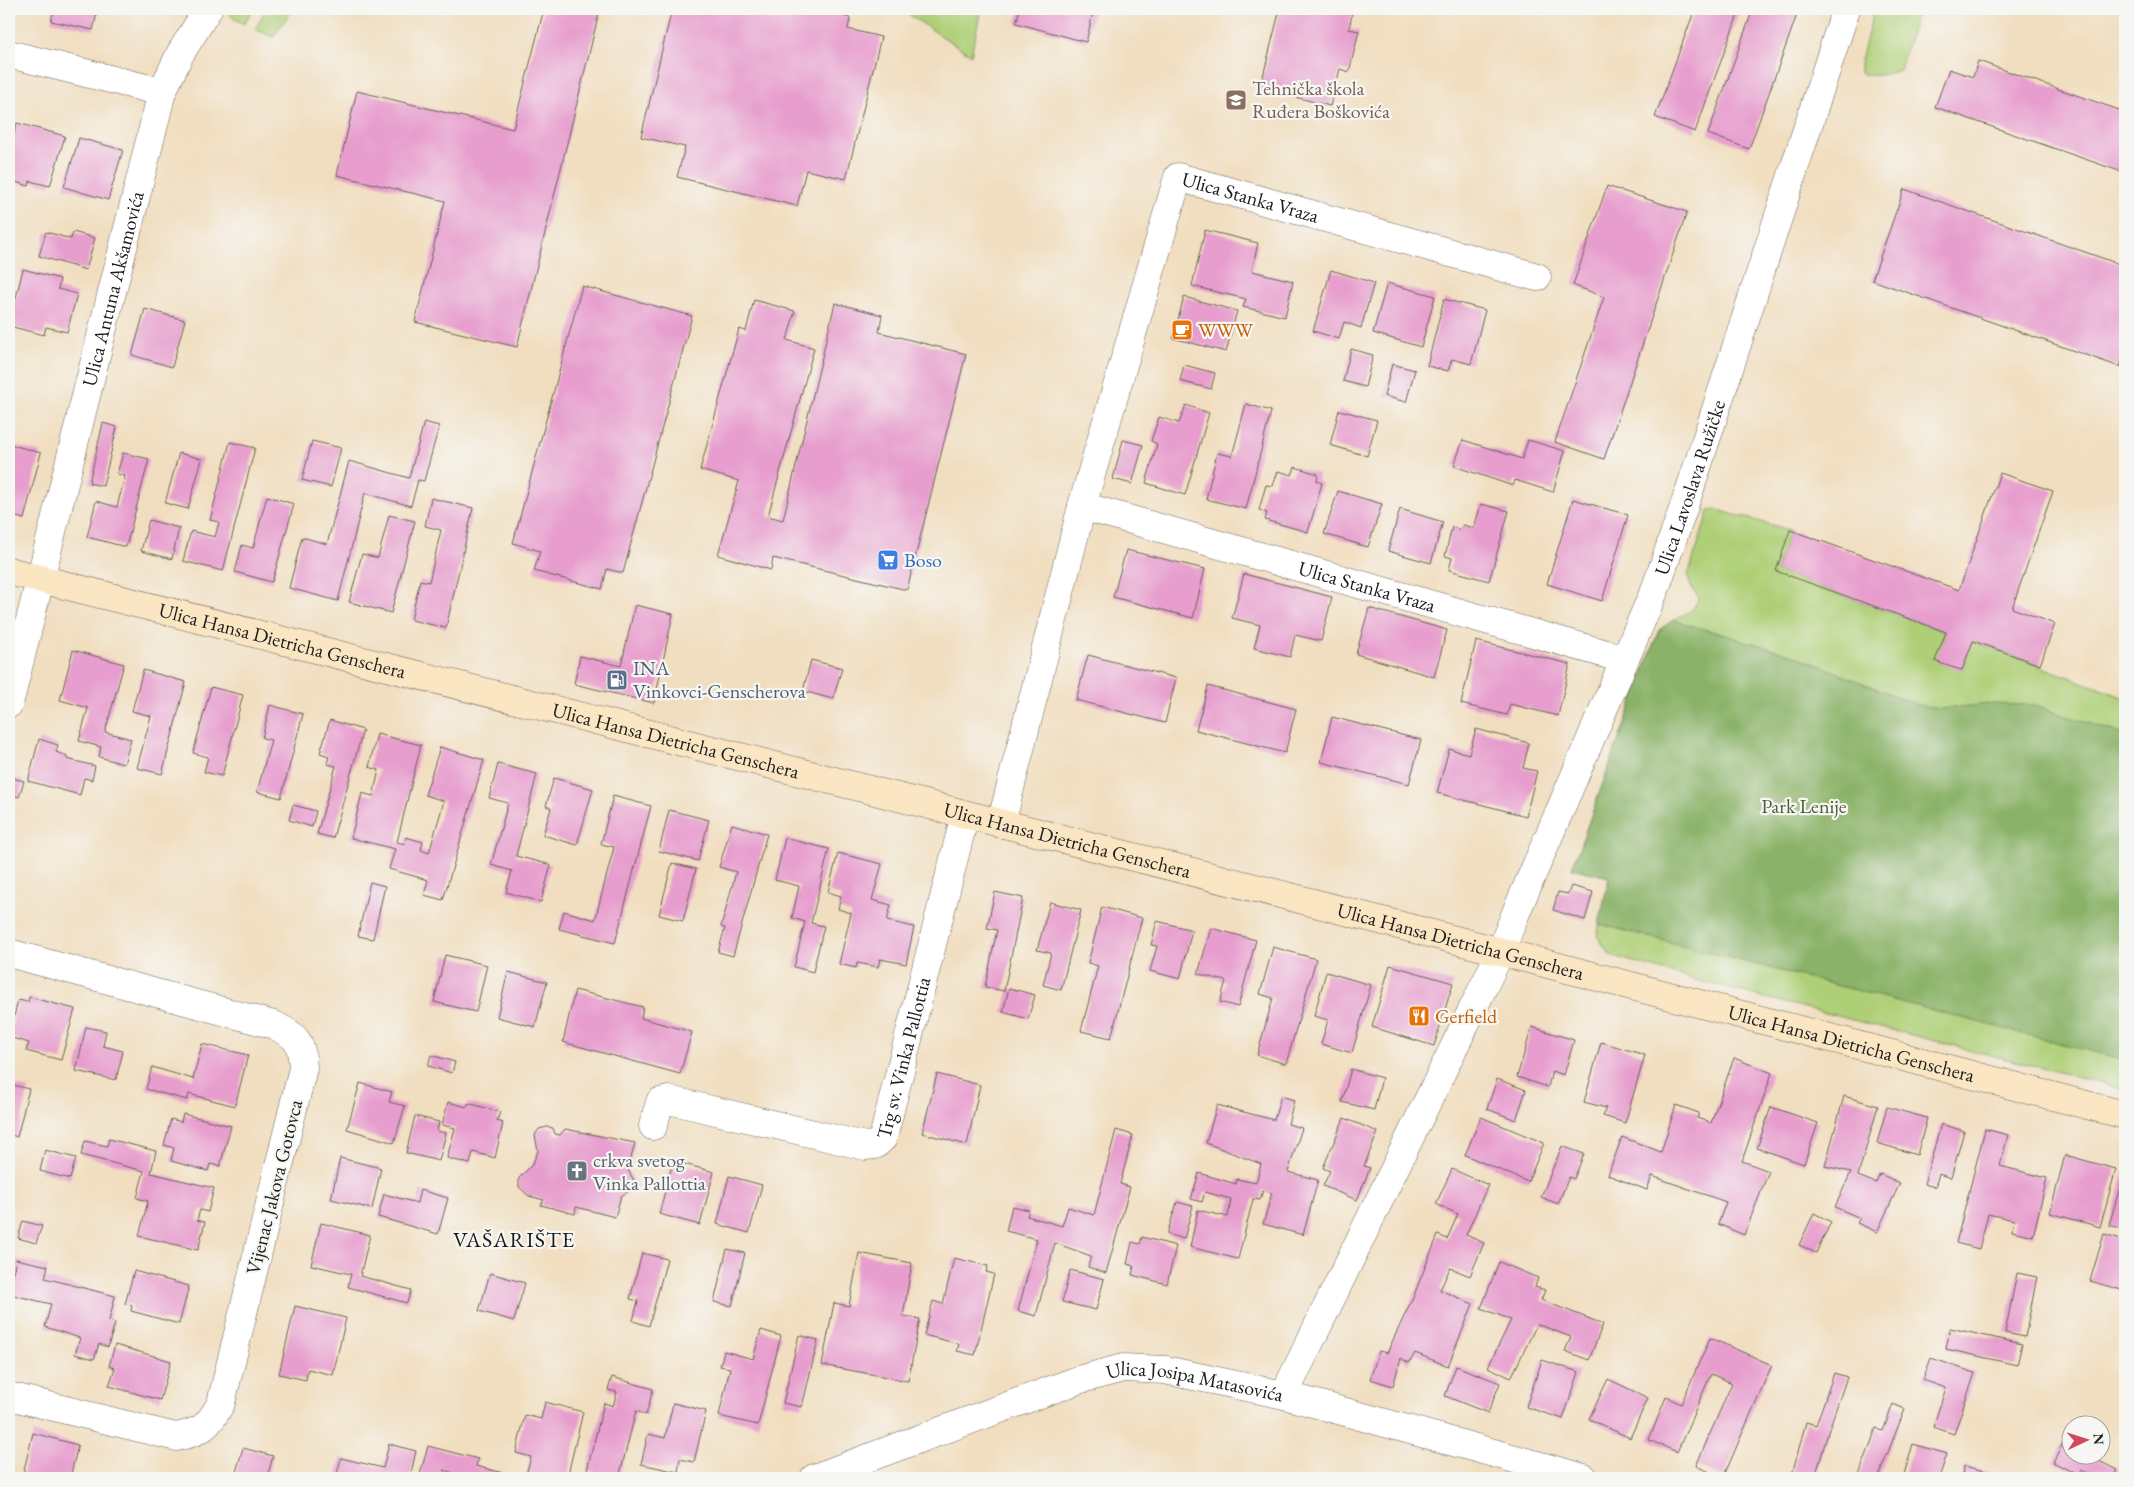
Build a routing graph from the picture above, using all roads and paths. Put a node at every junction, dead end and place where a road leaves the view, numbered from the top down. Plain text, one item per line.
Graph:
1 (208, 9) edge
2 (1846, 9) edge
3 (9, 54) edge
4 (162, 92) junction
5 (1538, 276) dead end
6 (1082, 506) junction
7 (9, 572) edge
8 (41, 580) junction
9 (1624, 659) junction
10 (9, 704) edge
11 (965, 815) junction
12 (1001, 824) junction
13 (1500, 952) junction
14 (9, 953) edge
15 (2125, 1115) edge
16 (654, 1126) dead end
17 (1284, 1394) junction
18 (9, 1396) edge
19 (814, 1478) edge
20 (1584, 1478) edge

1 - 4 street, Ulica Antuna Akšamovića
2 - 9 street, Ulica Lavoslava Ružičke
3 - 4 street
4 - 8 street, Ulica Antuna Akšamovića
5 - 6 street, Ulica Stanka Vraza
6 - 9 street, Ulica Stanka Vraza
6 - 12 street, Ulica Stanka Vraza
7 - 8 main road, Ulica Hansa Dietricha Genschera
8 - 10 street
8 - 11 main road, Ulica Hansa Dietricha Genschera
9 - 13 street, Ulica Lavoslava Ružičke
11 - 12 main road, Ulica Hansa Dietricha Genschera
11 - 16 street, Trg sv. Vinka Pallottia
12 - 13 main road, Ulica Hansa Dietricha Genschera
13 - 15 main road, Ulica Hansa Dietricha Genschera
13 - 17 street, Ulica Lavoslava Ružičke
14 - 18 street, Vijenac Jakova Gotovca
17 - 19 street, Ulica Josipa Matasovića
17 - 20 street, Ulica Josipa Matasovića

